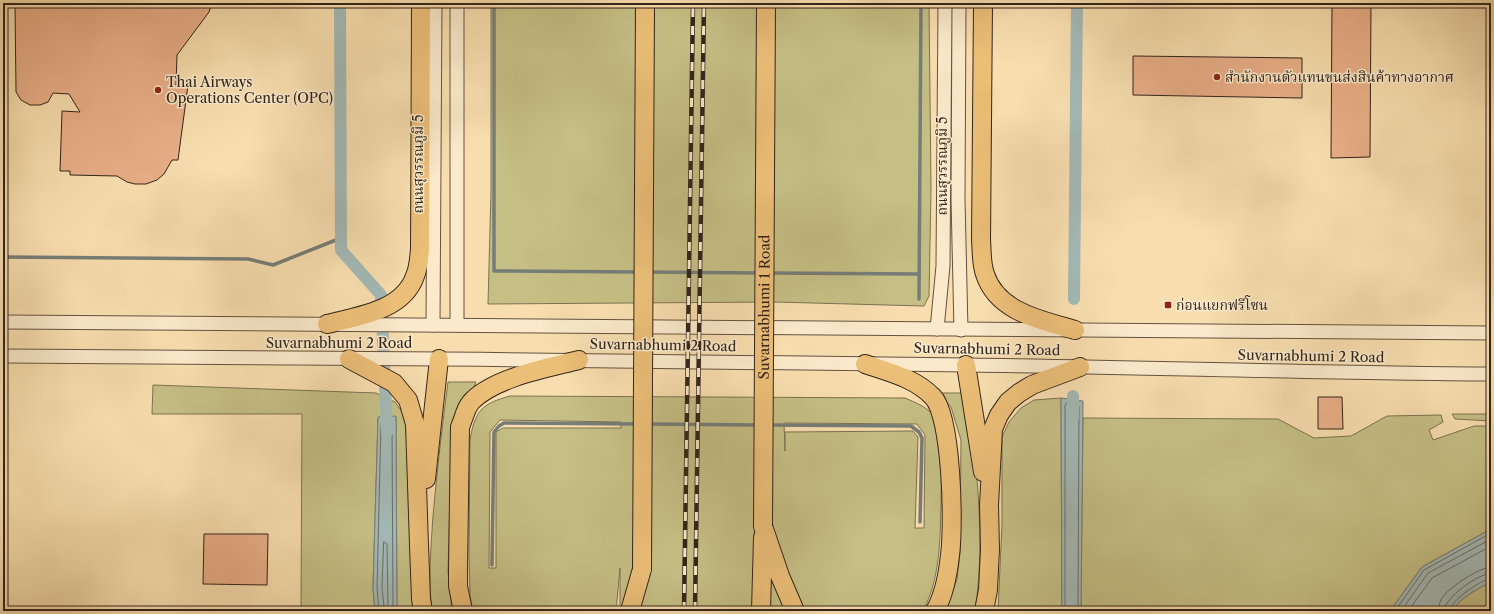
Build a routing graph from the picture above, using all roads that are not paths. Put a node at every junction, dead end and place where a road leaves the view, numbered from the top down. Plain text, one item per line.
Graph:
1 (421, 3) edge
2 (435, 3) edge
3 (457, 3) edge
4 (645, 3) edge
5 (766, 3) edge
6 (945, 3) edge
7 (959, 3) edge
8 (983, 3) edge
9 (3, 322) edge
10 (327, 324) junction
11 (433, 325) junction
12 (457, 325) junction
13 (937, 329) junction
14 (961, 330) junction
15 (1075, 330) junction
16 (1491, 333) edge
17 (3, 356) edge
18 (349, 359) junction
19 (439, 359) junction
20 (580, 360) junction
21 (865, 364) junction
22 (966, 365) junction
23 (1080, 367) junction
24 (1491, 374) edge
25 (988, 505) junction
26 (763, 526) junction
27 (419, 545) junction
28 (642, 569) junction
29 (461, 604) edge
30 (423, 611) edge
31 (630, 611) edge
32 (642, 611) edge
33 (761, 611) edge
34 (795, 611) edge
35 (935, 611) edge
36 (984, 611) edge

1 - 10 highway
2 - 11 street, ถนนสุวรรณภูมิ 5
3 - 12 street
4 - 28 highway, bridge
5 - 26 highway, Suvarnabhumi 1 Road, bridge
6 - 13 street, ถนนสุวรรณภูมิ 5
7 - 14 street, ถนนสุวรรณภูมิ 5
8 - 15 highway
9 - 10 street, Suvarnabhumi 2 Road
10 - 11 street, Suvarnabhumi 2 Road
11 - 12 street, Suvarnabhumi 2 Road
12 - 13 street, Suvarnabhumi 2 Road
13 - 14 street, Suvarnabhumi 2 Road
14 - 15 street, Suvarnabhumi 2 Road
15 - 16 street, Suvarnabhumi 2 Road
17 - 18 street, Suvarnabhumi 2 Road
18 - 19 street, Suvarnabhumi 2 Road
18 - 27 highway
19 - 20 street, Suvarnabhumi 2 Road
19 - 27 highway
20 - 21 street, Suvarnabhumi 2 Road
20 - 29 highway
21 - 22 street, Suvarnabhumi 2 Road
21 - 35 highway
22 - 23 street, Suvarnabhumi 2 Road
22 - 25 highway
23 - 24 street, Suvarnabhumi 2 Road
23 - 25 highway
25 - 36 highway
26 - 33 highway, Suvarnabhumi 1 Road
26 - 34 highway
27 - 30 highway
28 - 31 highway
28 - 32 highway

